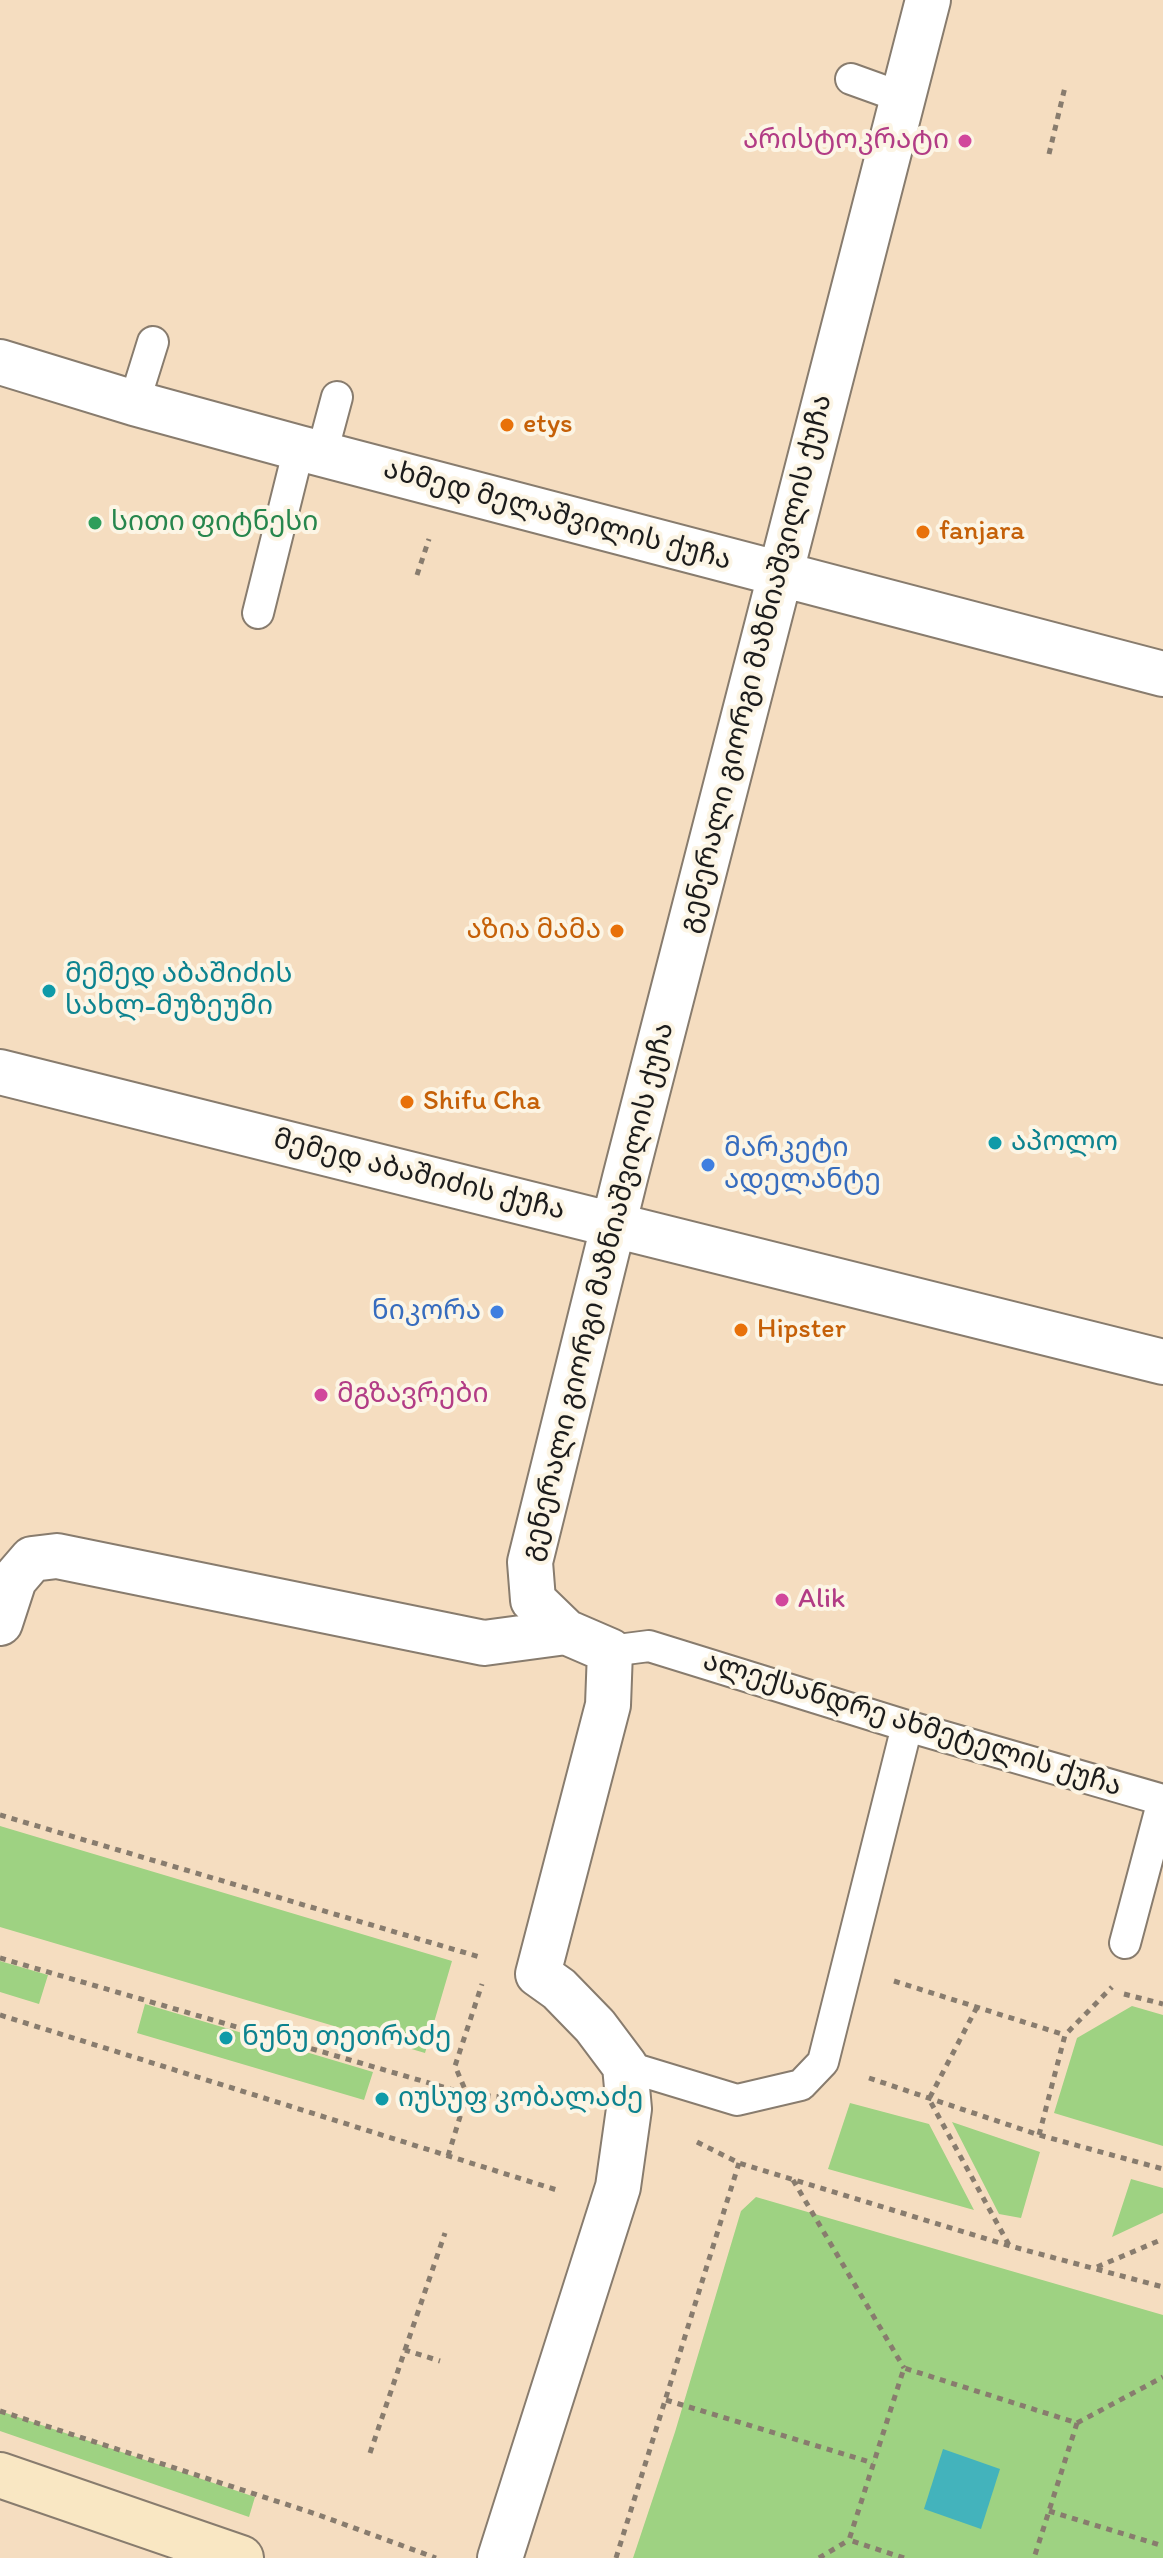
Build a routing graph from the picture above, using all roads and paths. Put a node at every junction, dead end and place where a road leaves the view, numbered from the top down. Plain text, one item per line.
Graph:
1 (928, 0) edge
2 (851, 79) dead end
3 (1065, 87) dead end
4 (901, 97) junction
5 (1049, 154) dead end
6 (153, 342) dead end
7 (0, 362) edge
8 (337, 397) dead end
9 (134, 403) junction
10 (310, 450) junction
11 (429, 539) dead end
12 (417, 575) dead end
13 (781, 575) junction
14 (258, 613) dead end
15 (1163, 674) edge
16 (0, 1072) edge
17 (614, 1224) junction
18 (1163, 1362) edge
19 (0, 1623) edge
20 (566, 1632) junction
21 (610, 1651) junction
22 (907, 1726) junction
23 (0, 1815) edge
24 (1125, 1943) joint
25 (490, 1960) junction
26 (846, 1966) junction
27 (538, 1974) junction
28 (1111, 1991) junction
29 (1163, 2004) edge
30 (977, 2007) junction
31 (0, 2015) edge
32 (1065, 2035) junction
33 (823, 2062) junction
34 (625, 2066) junction
35 (929, 2099) junction
36 (1039, 2135) junction
37 (448, 2156) junction
38 (739, 2163) dead end
39 (1163, 2169) edge
40 (793, 2179) dead end
41 (611, 2207) junction
42 (445, 2233) dead end
43 (1163, 2239) edge
44 (1010, 2246) dead end
45 (1096, 2268) dead end
46 (405, 2350) junction
47 (440, 2361) dead end
48 (904, 2368) junction
49 (1163, 2377) edge
50 (666, 2400) junction
51 (0, 2411) edge
52 (1077, 2423) junction
53 (370, 2453) dead end
54 (873, 2463) junction
55 (0, 2475) edge
56 (1049, 2511) junction
57 (849, 2540) junction
58 (1163, 2546) edge
59 (241, 2558) edge
60 (436, 2558) edge
61 (500, 2558) edge
62 (616, 2558) edge
63 (819, 2558) edge
64 (904, 2558) edge
65 (1034, 2558) edge

1 - 4 street, გენერალი გიორგი მაზნიაშვილის ქუჩა
2 - 4 lane
3 - 5 path
4 - 13 street, გენერალი გიორგი მაზნიაშვილის ქუჩა
6 - 9 lane
7 - 9 street, ახმედ მელაშვილის ქუჩა
8 - 10 lane
9 - 10 street, ახმედ მელაშვილის ქუჩა
10 - 13 street, ახმედ მელაშვილის ქუჩა
10 - 14 lane
11 - 12 path
13 - 15 street, ახმედ მელაშვილის ქუჩა
13 - 17 street, გენერალი გიორგი მაზნიაშვილის ქუჩა
16 - 17 street, მემედ აბაშიძის ქუჩა
17 - 18 street, მემედ აბაშიძის ქუჩა
17 - 20 street, გენერალი გიორგი მაზნიაშვილის ქუჩა
19 - 20 street
20 - 21 street, გენერალი გიორგი მაზნიაშვილის ქუჩა
21 - 22 lane, ალექსანდრე ახმეტელის ქუჩა
21 - 27 street
22 - 24 lane, ალექსანდრე ახმეტელის ქუჩა
22 - 26 lane
23 - 25 path
24 - 28 path
25 - 27 path
25 - 37 path
26 - 30 path
26 - 33 lane
27 - 34 street
28 - 29 path
28 - 32 path
30 - 32 path
30 - 35 path
31 - 37 path
32 - 36 path
33 - 34 lane
33 - 35 path
34 - 41 street
35 - 36 path
35 - 44 path
36 - 39 path
37 - 41 path
38 - 50 path
40 - 48 path
41 - 61 street
42 - 46 path
43 - 45 path
46 - 47 path
46 - 53 path
48 - 52 path
48 - 54 path
49 - 52 path
50 - 54 path
50 - 62 path
51 - 60 path
52 - 56 path
54 - 57 path
55 - 59 main road
56 - 58 path
56 - 65 path
57 - 63 path
57 - 64 path

